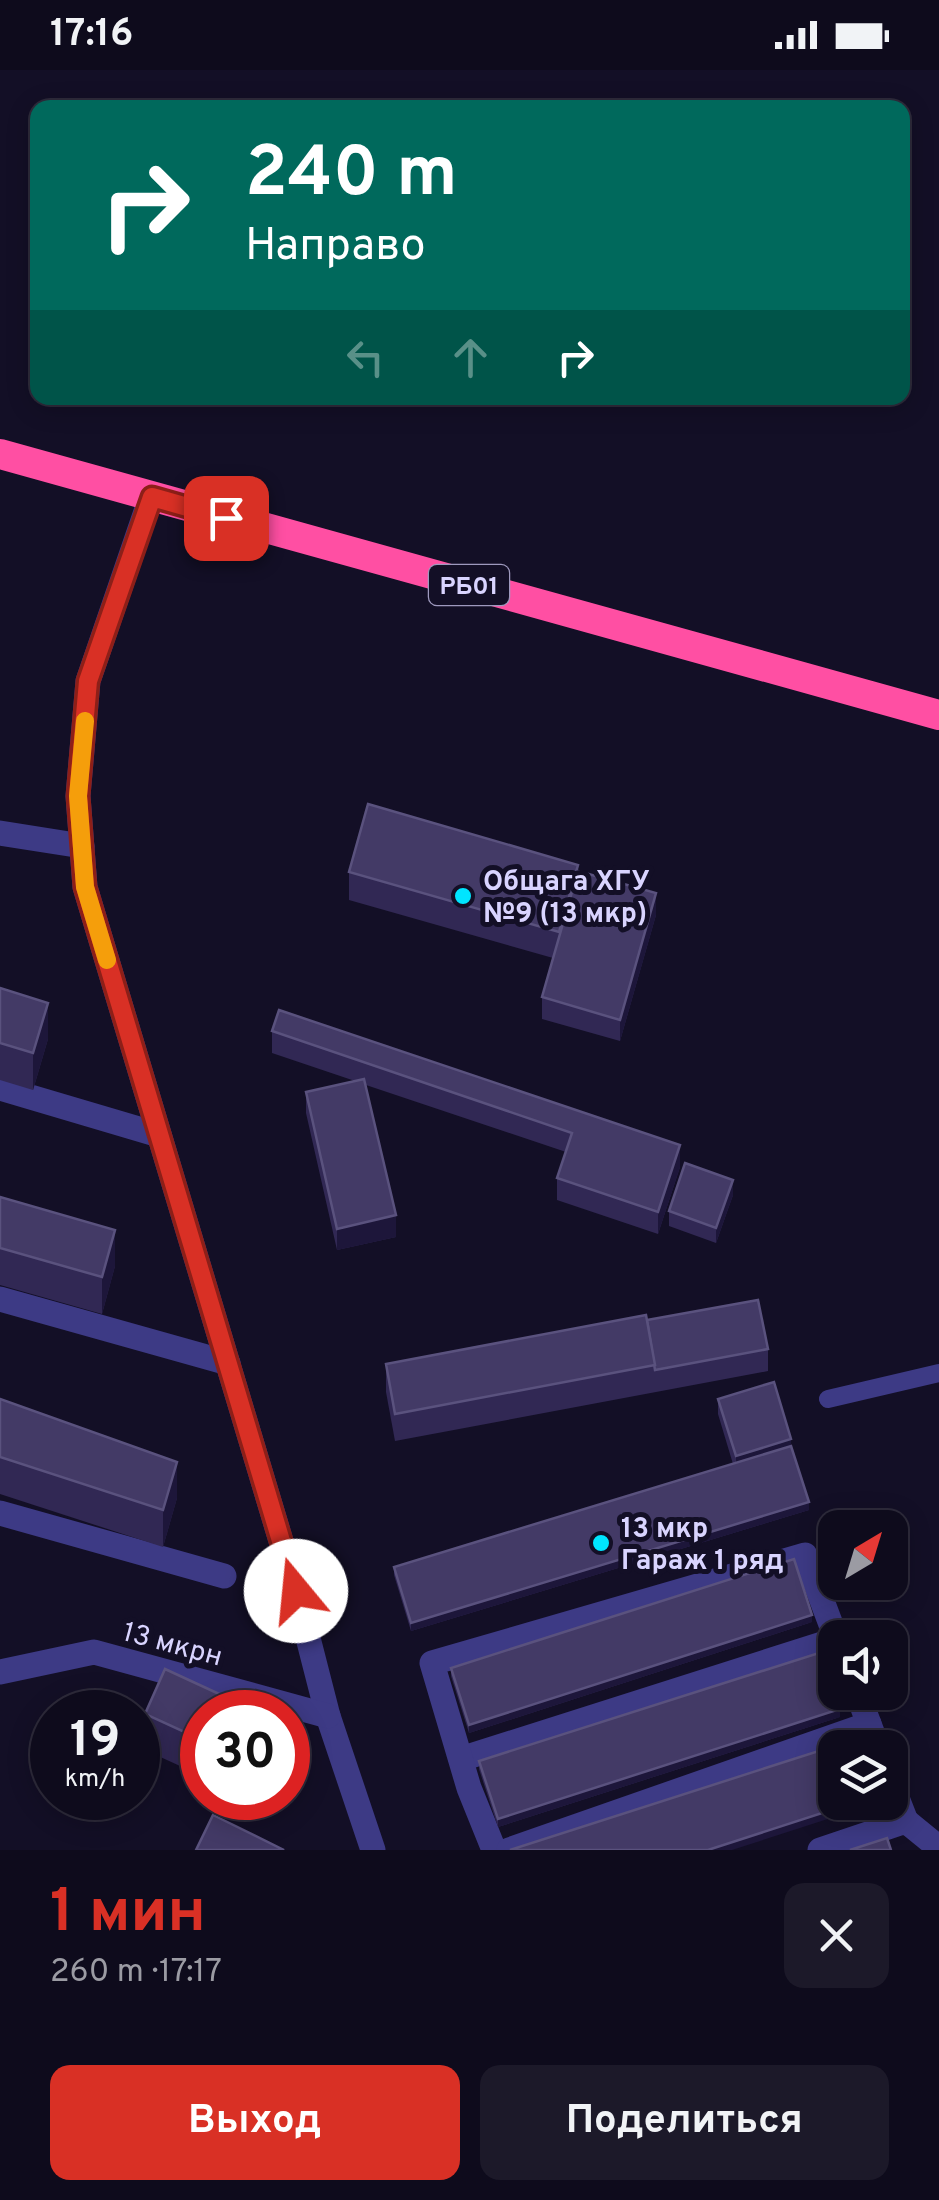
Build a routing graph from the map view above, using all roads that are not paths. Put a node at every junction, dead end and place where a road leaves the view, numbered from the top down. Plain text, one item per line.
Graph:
1 (0, 454) edge
2 (152, 497) junction
3 (939, 715) edge
4 (0, 833) edge
5 (82, 846) junction
6 (0, 1088) edge
7 (159, 1135) junction
8 (0, 1299) edge
9 (228, 1364) junction
10 (939, 1372) edge
11 (828, 1399) dead end
12 (0, 1513) edge
13 (224, 1576) dead end
14 (829, 1620) edge
15 (818, 1645) edge
16 (0, 1672) edge
17 (328, 1716) junction
18 (818, 1753) edge
19 (461, 1759) junction
20 (906, 1821) joint
21 (939, 1848) edge
22 (373, 1850) edge
23 (494, 1850) edge
24 (509, 1850) edge
25 (820, 1850) edge

1 - 2 highway, РБ01
2 - 3 highway, РБ01
2 - 5 street
4 - 5 street
5 - 7 street
6 - 7 street
7 - 9 street
8 - 9 street
9 - 17 street
10 - 11 lane
12 - 13 street
14 - 19 street
15 - 19 street
16 - 17 street, 13 мкрн
17 - 22 street
18 - 24 street
19 - 23 street
20 - 21 street
20 - 25 street

